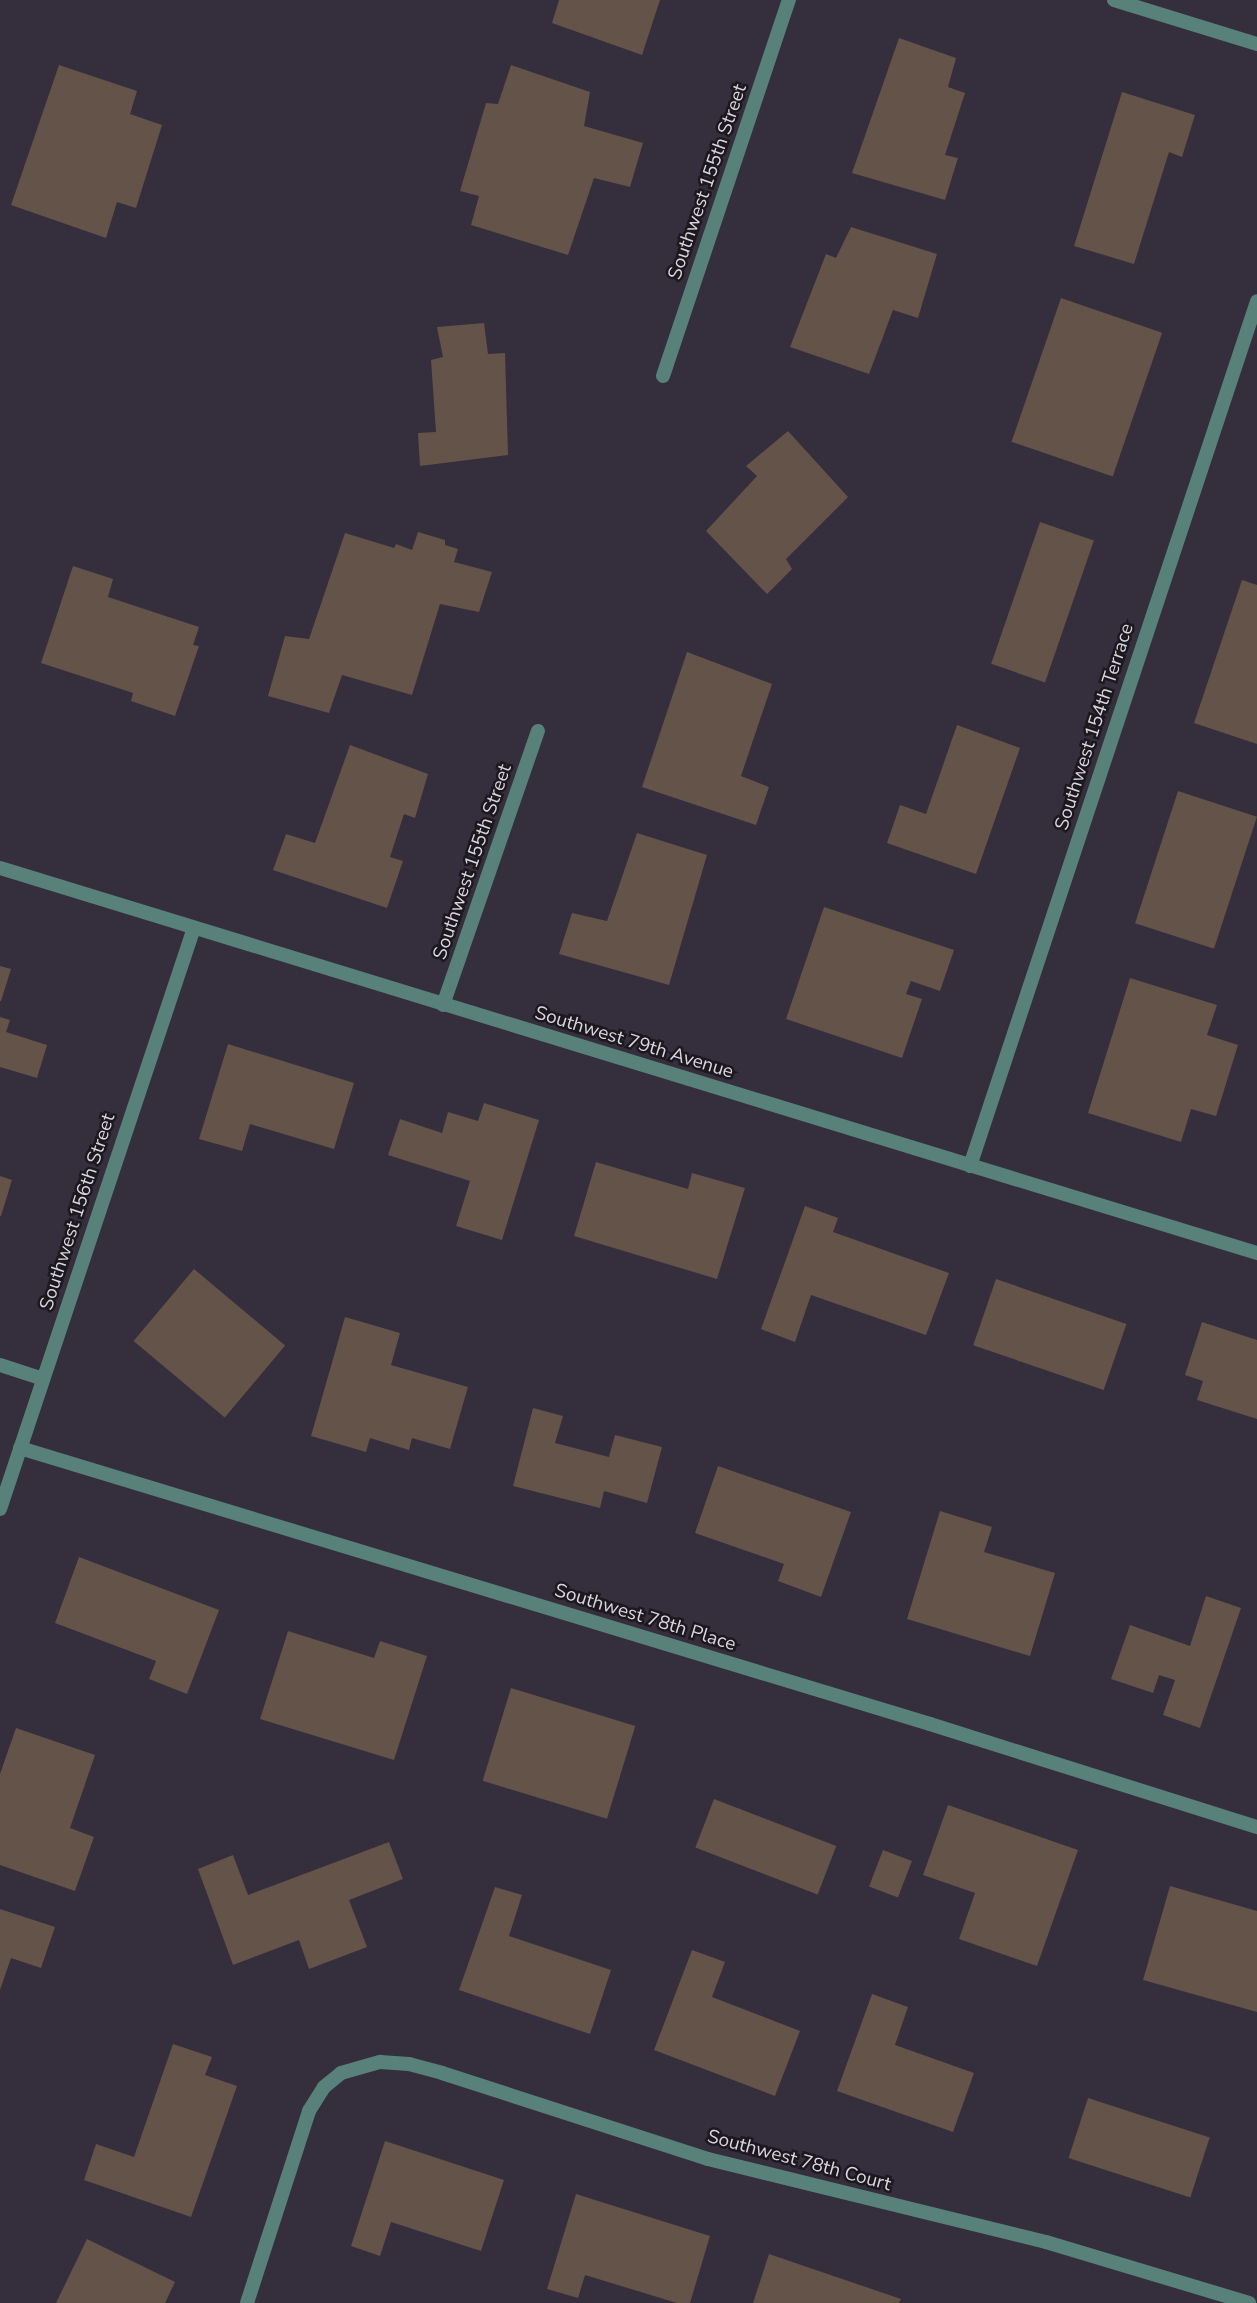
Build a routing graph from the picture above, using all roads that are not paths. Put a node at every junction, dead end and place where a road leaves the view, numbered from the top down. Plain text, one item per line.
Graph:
1 (789, 0) edge
2 (1114, 0) edge
3 (1257, 44) edge
4 (1257, 301) edge
5 (663, 376) dead end
6 (538, 731) dead end
7 (0, 868) edge
8 (194, 928) junction
9 (443, 1005) junction
10 (971, 1166) junction
11 (1257, 1253) edge
12 (0, 1365) edge
13 (43, 1379) junction
14 (20, 1448) junction
15 (0, 1509) edge
16 (1257, 1827) edge
17 (247, 2303) edge
18 (1249, 2303) edge

1 - 5 street, Southwest 155th Street
2 - 3 street
4 - 10 street, Southwest 154th Terrace
6 - 9 street, Southwest 155th Street
7 - 8 street, Southwest 79th Avenue
8 - 9 street, Southwest 79th Avenue
8 - 13 street, Southwest 156th Street
9 - 10 street, Southwest 79th Avenue
10 - 11 street, Southwest 79th Avenue
12 - 13 street
13 - 14 street, Southwest 156th Street
14 - 15 street, Southwest 156th Street
14 - 16 street, Southwest 78th Place
17 - 18 street, Southwest 78th Court

